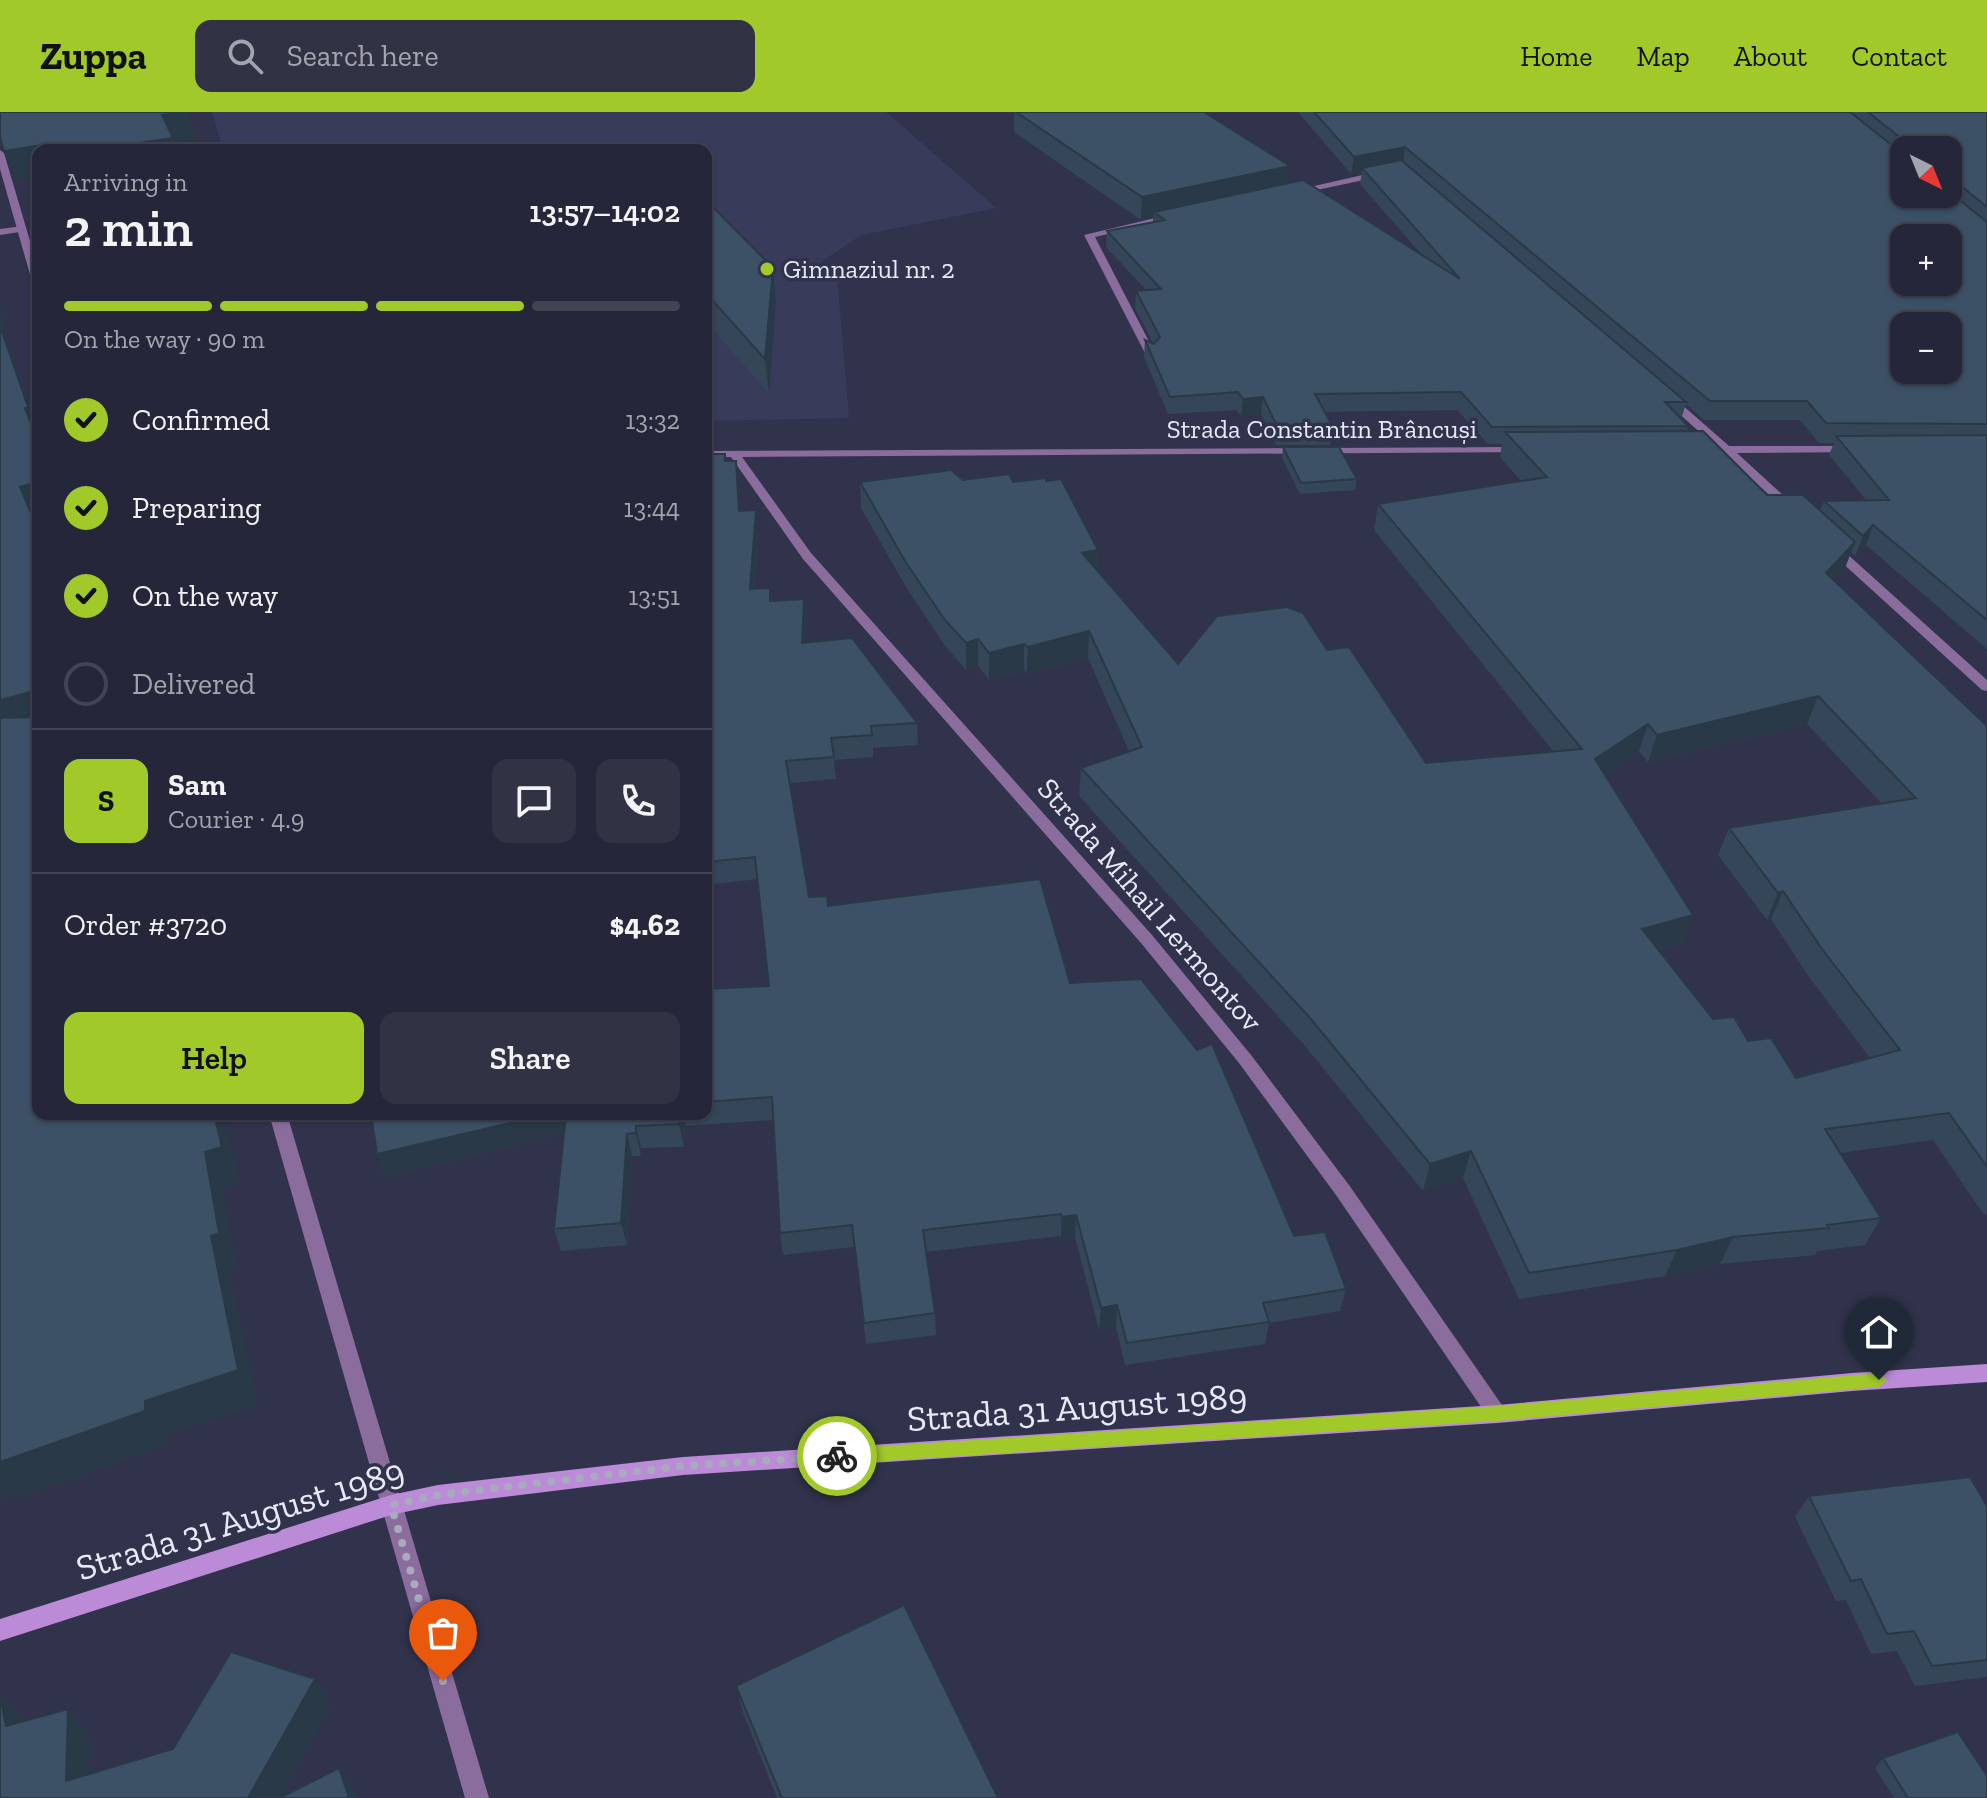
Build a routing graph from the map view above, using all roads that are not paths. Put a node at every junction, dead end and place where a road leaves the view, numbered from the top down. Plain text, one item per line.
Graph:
1 (0, 153) edge
2 (1385, 172) edge
3 (1276, 196) edge
4 (1183, 215) edge
5 (23, 229) junction
6 (0, 232) edge
7 (32, 263) edge
8 (1151, 355) edge
9 (1661, 391) edge
10 (1865, 449) edge
11 (1538, 450) edge
12 (1680, 450) edge
13 (1728, 450) junction
14 (712, 454) edge
15 (734, 454) junction
16 (1796, 513) edge
17 (1819, 535) edge
18 (1987, 687) edge
19 (280, 1120) edge
20 (1987, 1373) edge
21 (1497, 1414) junction
22 (391, 1505) junction
23 (0, 1630) edge
24 (477, 1798) edge

1 - 5 street
2 - 3 street
4 - 8 street
5 - 6 street
5 - 7 street
9 - 13 street
10 - 13 street
11 - 15 street, Strada Constantin Brâncuși
12 - 13 street
13 - 16 street
14 - 15 street, Strada Constantin Brâncuși
15 - 21 street, Strada Mihail Lermontov
17 - 18 street
19 - 22 street
20 - 21 main road, Strada 31 August 1989
21 - 22 main road, Strada 31 August 1989
22 - 23 main road, Strada 31 August 1989
22 - 24 street

